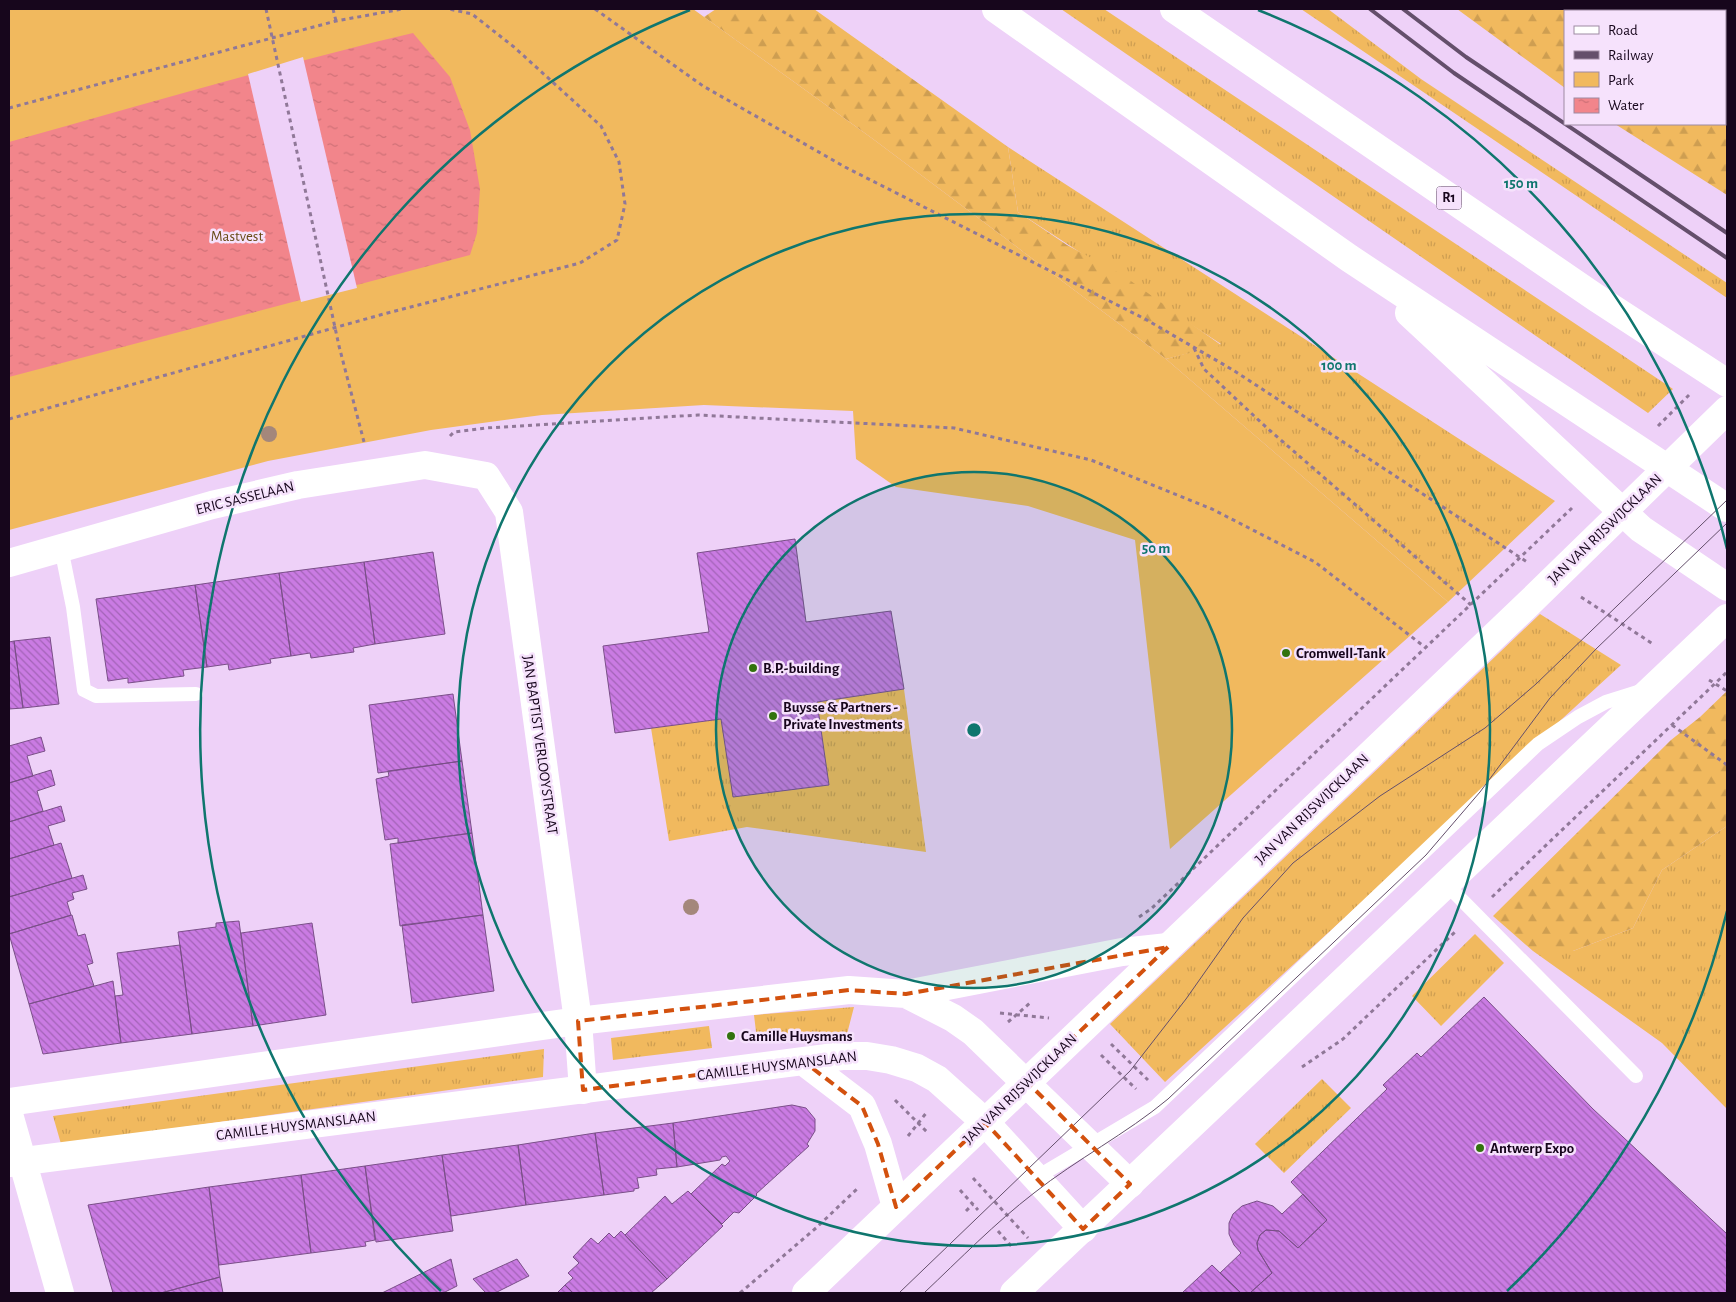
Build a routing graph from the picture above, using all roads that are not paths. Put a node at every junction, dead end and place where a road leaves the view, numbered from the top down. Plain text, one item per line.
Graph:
1 (996, 9) edge
2 (1174, 9) edge
3 (1349, 258) junction
4 (1727, 383) edge
5 (1727, 410) edge
6 (486, 476) joint
7 (1727, 508) edge
8 (61, 548) junction
9 (9, 563) edge
10 (1727, 588) edge
11 (1727, 618) edge
12 (1655, 687) junction
13 (196, 694) dead end
14 (1447, 884) junction
15 (1168, 947) junction
16 (906, 994) junction
17 (578, 1021) junction
18 (804, 1061) junction
19 (1636, 1076) dead end
20 (1027, 1082) junction
21 (583, 1090) junction
22 (9, 1102) edge
23 (9, 1114) edge
24 (985, 1122) junction
25 (1091, 1145) junction
26 (15, 1163) edge
27 (1037, 1177) junction
28 (1130, 1184) junction
29 (896, 1207) junction
30 (1083, 1228) junction
31 (60, 1293) edge
32 (806, 1293) edge
33 (1014, 1293) edge

1 - 3 main road
2 - 4 main road, R1
3 - 7 main road
3 - 10 main road
5 - 15 main road, JAN VAN RIJSWIJCKLAAN
6 - 8 main road, ERIC SASSELAAN
6 - 17 main road, JAN BAPTIST VERLOOYSTRAAT
8 - 9 main road, ERIC SASSELAAN
8 - 13 lane
11 - 12 main road
12 - 14 main road
12 - 25 lane
14 - 19 lane
14 - 28 main road
15 - 16 main road
15 - 20 main road, JAN VAN RIJSWIJCKLAAN
16 - 17 main road
16 - 20 main road
17 - 21 main road
17 - 22 main road
18 - 21 main road, CAMILLE HUYSMANSLAAN
18 - 24 main road, CAMILLE HUYSMANSLAAN
18 - 29 main road
20 - 24 main road, JAN VAN RIJSWIJCKLAAN
20 - 25 main road
21 - 26 main road, CAMILLE HUYSMANSLAAN
23 - 26 main road
24 - 27 main road, CAMILLE HUYSMANSLAAN
24 - 29 main road, JAN VAN RIJSWIJCKLAAN
25 - 27 lane
25 - 28 main road
26 - 31 main road
27 - 30 main road, CAMILLE HUYSMANSLAAN
28 - 30 main road
29 - 32 main road, JAN VAN RIJSWIJCKLAAN
30 - 33 main road

